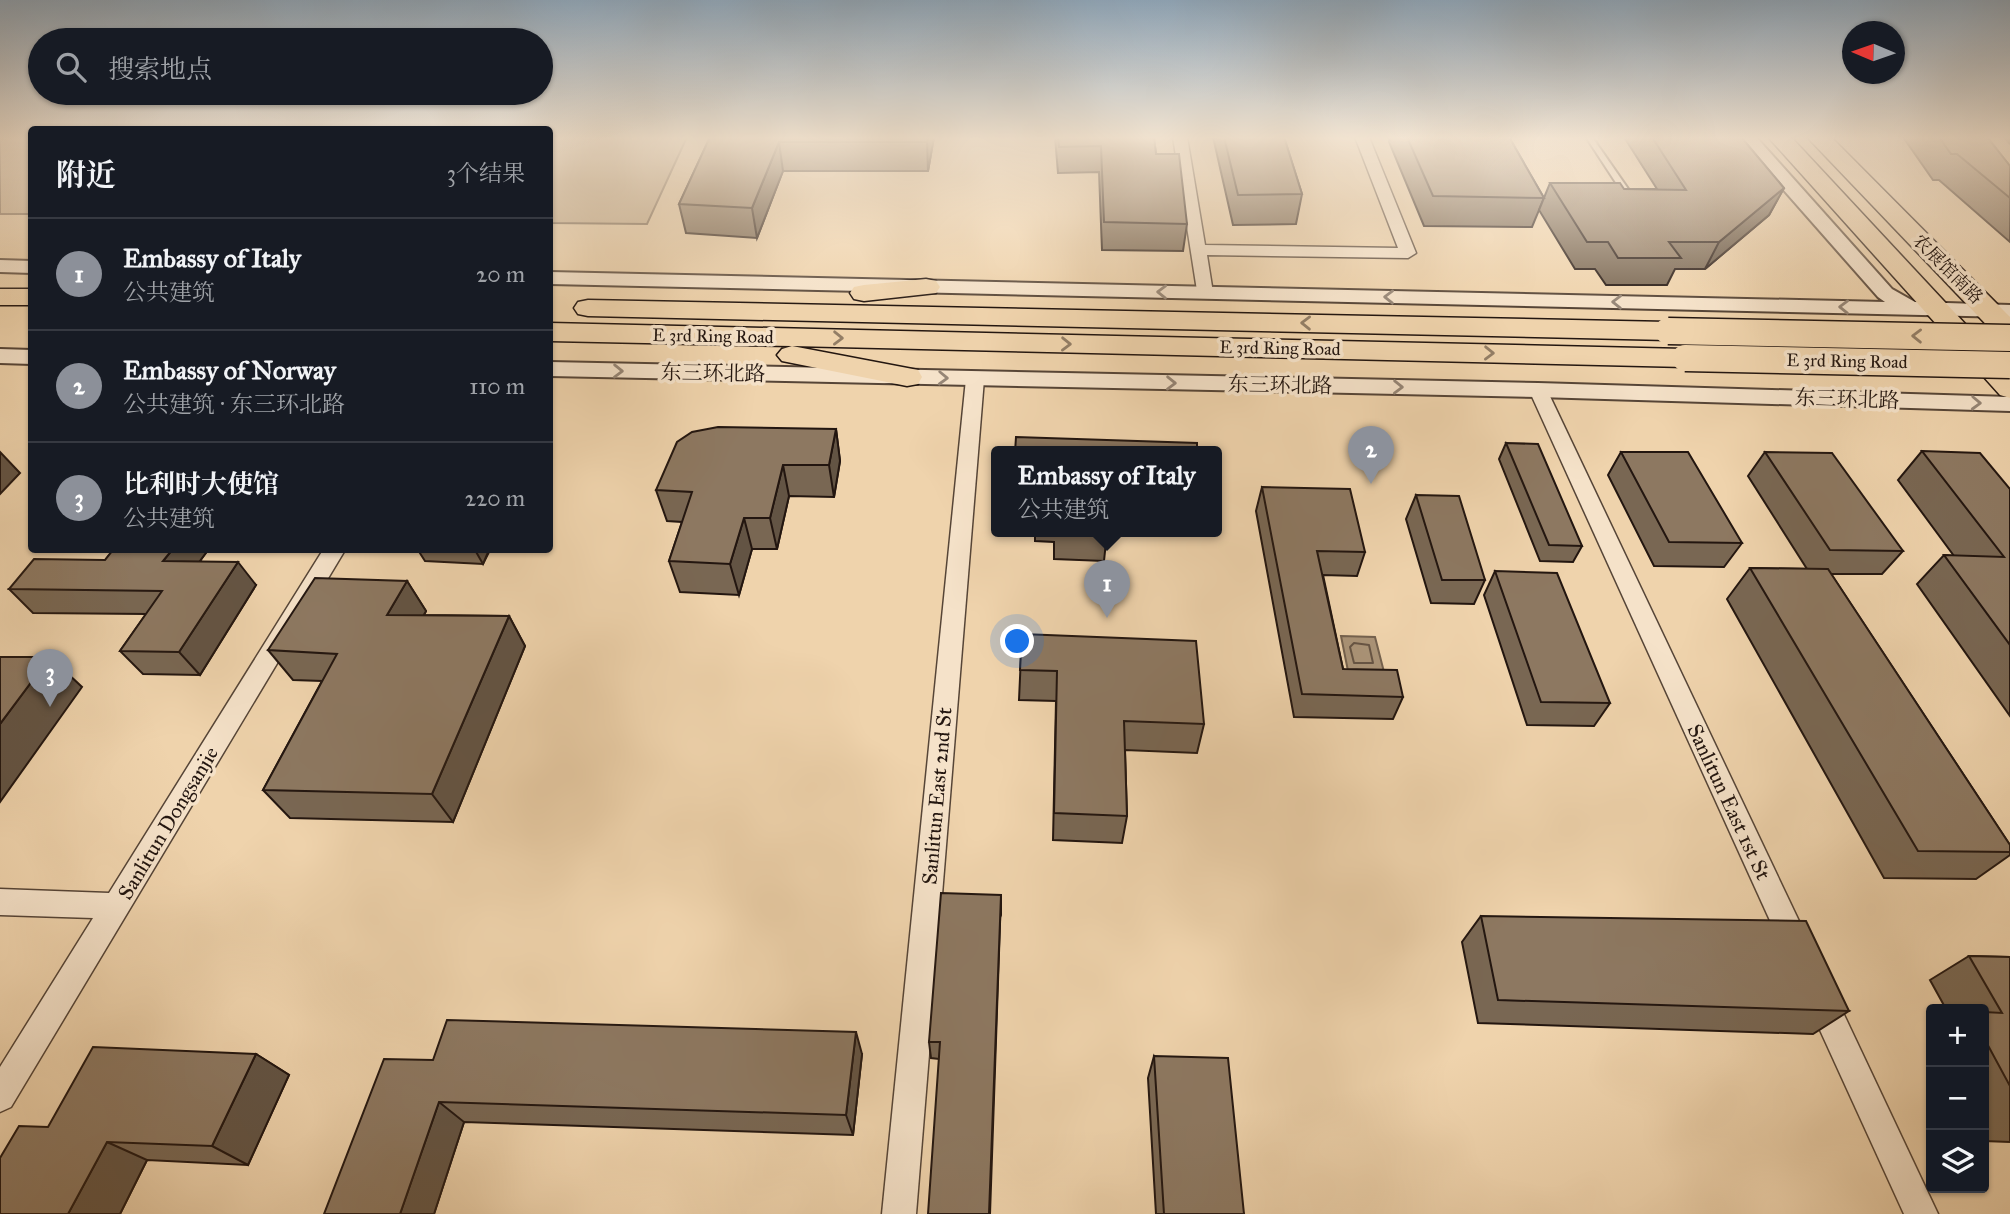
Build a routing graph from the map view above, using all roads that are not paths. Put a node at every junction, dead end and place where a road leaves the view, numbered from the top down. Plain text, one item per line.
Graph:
1 (1189, 194) edge
2 (1384, 194) edge
3 (1628, 194) edge
4 (1796, 194) edge
5 (1827, 194) edge
6 (1878, 194) edge
7 (1635, 204) edge
8 (1198, 250) junction
9 (0, 266) edge
10 (28, 267) edge
11 (553, 278) edge
12 (926, 287) junction
13 (1204, 293) junction
14 (0, 297) edge
15 (28, 297) edge
16 (1719, 305) junction
17 (553, 307) edge
18 (1924, 309) junction
19 (2000, 310) edge
20 (0, 320) edge
21 (28, 321) edge
22 (692, 322) junction
23 (553, 332) edge
24 (2010, 335) edge
25 (0, 356) edge
26 (28, 357) edge
27 (1685, 358) joint
28 (2010, 365) edge
29 (553, 369) edge
30 (907, 377) junction
31 (975, 379) junction
32 (2010, 389) edge
33 (1538, 390) junction
34 (1786, 397) junction
35 (2010, 404) edge
36 (332, 553) edge
37 (0, 902) edge
38 (117, 906) junction
39 (0, 1096) edge
40 (899, 1214) edge
41 (1921, 1214) edge

1 - 8 street
2 - 8 street
3 - 7 lane
4 - 18 street
5 - 18 main road, 农展馆南路
6 - 19 main road, 农展馆南路
8 - 13 street
9 - 10 street
11 - 12 street
13 -> 12 street
12 - 22 highway
16 -> 13 street
14 - 15 highway
18 -> 16 street
16 - 34 street
17 - 22 highway, E 3rd Ring Road
18 - 19 street
18 - 32 main road, 农展馆南路
19 - 24 main road, 农展馆南路
20 - 21 highway
22 - 23 highway, E 3rd Ring Road
24 -> 22 highway, E 3rd Ring Road, bridge
22 -> 27 highway, E 3rd Ring Road
22 - 30 highway
25 - 26 street
27 - 28 highway, E 3rd Ring Road, bridge
29 -> 30 street, 东三环北路
30 -> 31 street, 东三环北路
31 -> 33 street, 东三环北路
31 - 40 street, Sanlitun East 2nd St
33 - 34 street, 东三环北路
33 - 41 street, Sanlitun East 1st St
34 -> 35 street, 东三环北路
36 - 38 street, Sanlitun Dongsanjie
37 - 38 street
38 - 39 street, Sanlitun Dongsanjie

